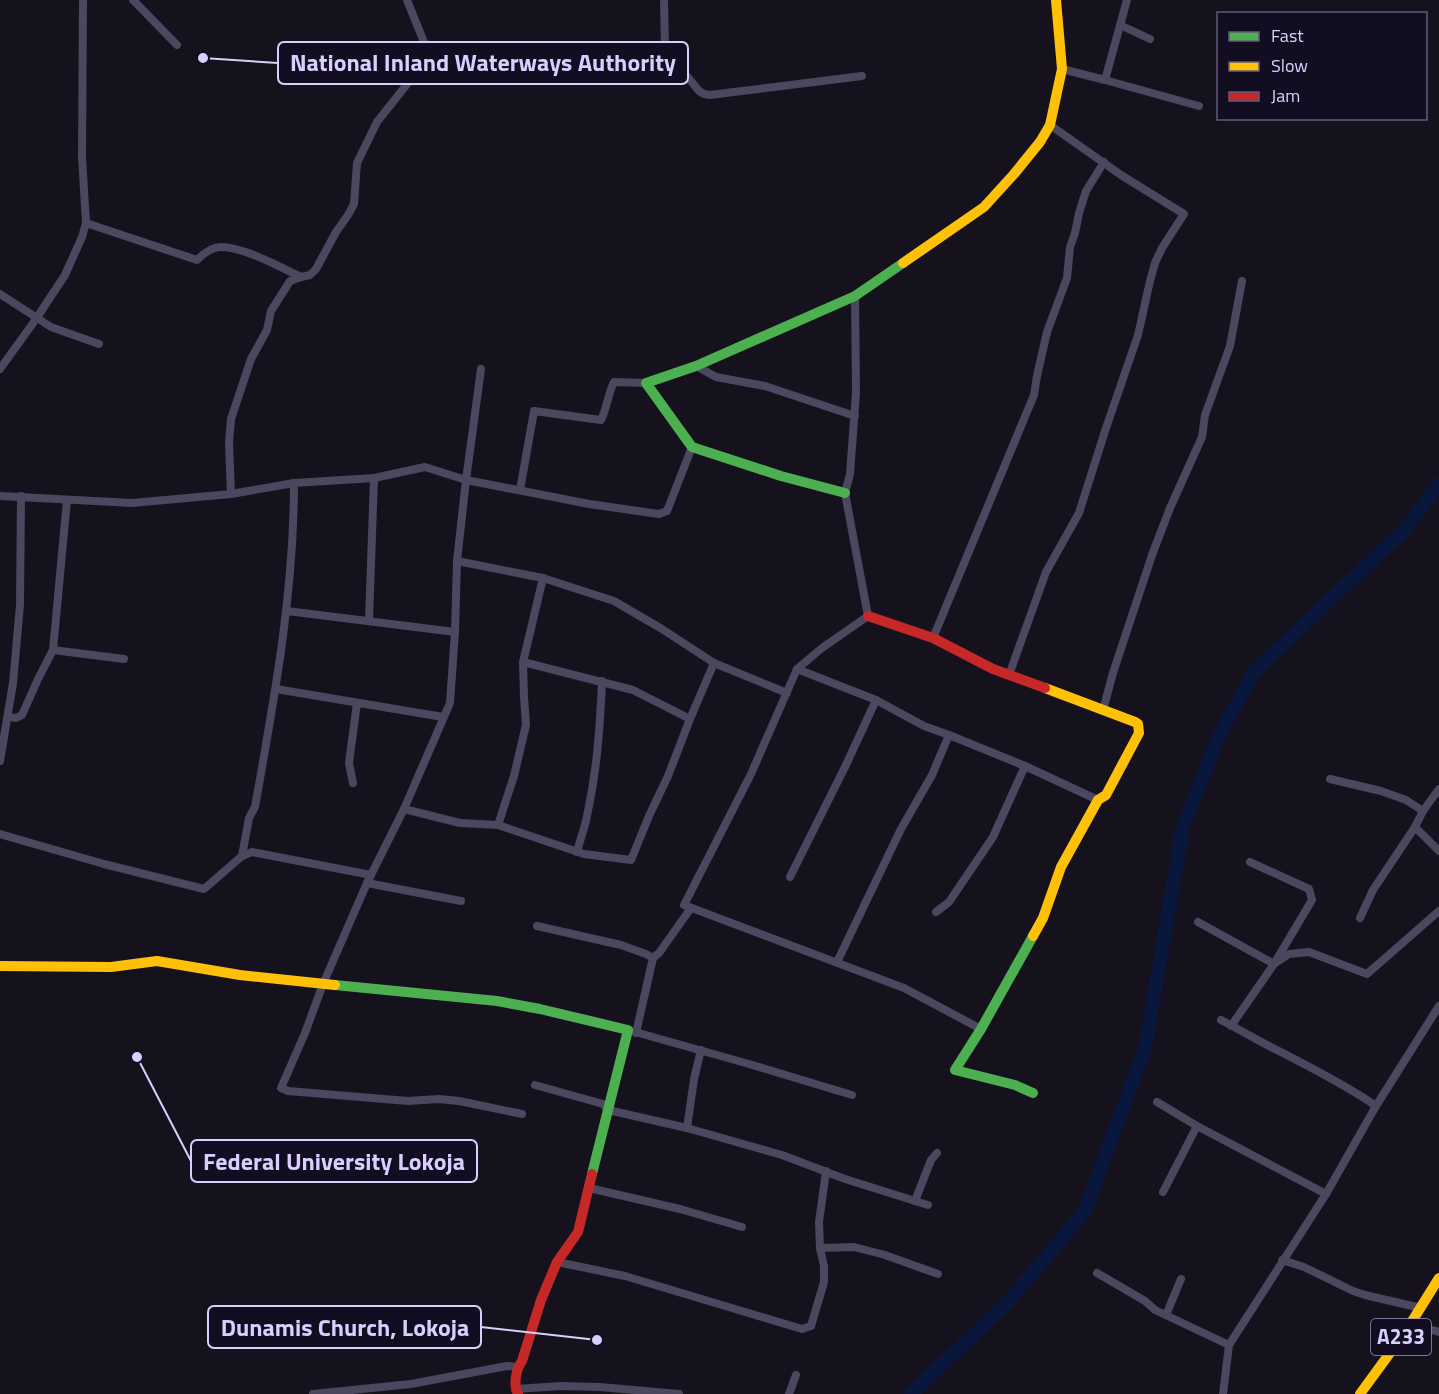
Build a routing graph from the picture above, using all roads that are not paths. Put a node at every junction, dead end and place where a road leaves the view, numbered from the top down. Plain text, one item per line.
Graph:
1 (82, 0) edge
2 (133, 0) edge
3 (407, 0) edge
4 (664, 0) edge
5 (1056, 0) edge
6 (1127, 0) edge
7 (1120, 25) junction
8 (1150, 39) dead end
9 (177, 45) dead end
10 (1062, 69) junction
11 (862, 76) dead end
12 (1105, 80) junction
13 (1199, 106) dead end
14 (1050, 125) junction
15 (1104, 162) junction
16 (86, 223) junction
17 (301, 276) junction
18 (1242, 280) dead end
19 (0, 294) edge
20 (855, 296) junction
21 (36, 319) junction
22 (99, 344) dead end
23 (696, 366) junction
24 (0, 369) edge
25 (481, 369) dead end
26 (645, 383) junction
27 (855, 416) junction
28 (692, 447) junction
29 (374, 478) junction
30 (465, 480) junction
31 (294, 483) junction
32 (520, 490) junction
33 (845, 493) junction
34 (231, 495) junction
35 (0, 496) edge
36 (21, 496) junction
37 (67, 500) junction
38 (457, 561) junction
39 (543, 578) junction
40 (287, 611) junction
41 (868, 616) junction
42 (369, 620) junction
43 (455, 632) junction
44 (933, 638) junction
45 (53, 650) junction
46 (124, 659) dead end
47 (524, 662) junction
48 (714, 663) junction
49 (797, 669) junction
50 (1009, 675) junction
51 (602, 681) junction
52 (276, 689) junction
53 (787, 693) junction
54 (876, 700) junction
55 (357, 703) junction
56 (1103, 710) junction
57 (8, 717) junction
58 (443, 717) junction
59 (690, 719) junction
60 (949, 735) junction
61 (0, 761) edge
62 (1025, 766) junction
63 (1330, 778) dead end
64 (353, 783) dead end
65 (1439, 789) edge
66 (1098, 800) junction
67 (404, 809) junction
68 (1423, 810) junction
69 (498, 825) junction
70 (1415, 827) junction
71 (0, 834) edge
72 (1439, 850) edge
73 (577, 852) junction
74 (242, 856) junction
75 (1250, 862) dead end
76 (790, 877) dead end
77 (369, 879) junction
78 (461, 902) dead end
79 (691, 908) junction
80 (1439, 910) edge
81 (936, 912) dead end
82 (1359, 918) dead end
83 (1198, 922) dead end
84 (537, 926) dead end
85 (653, 958) junction
86 (837, 963) junction
87 (1274, 964) junction
88 (0, 966) edge
89 (323, 984) junction
90 (1439, 1006) edge
91 (1221, 1020) dead end
92 (1231, 1026) junction
93 (981, 1029) junction
94 (632, 1032) junction
95 (701, 1050) junction
96 (535, 1085) dead end
97 (1033, 1093) dead end
98 (852, 1095) dead end
99 (1157, 1102) dead end
100 (1376, 1106) junction
101 (608, 1110) junction
102 (522, 1114) dead end
103 (1197, 1126) junction
104 (687, 1128) junction
105 (937, 1153) dead end
106 (826, 1171) junction
107 (589, 1188) junction
108 (1163, 1192) dead end
109 (1326, 1194) junction
110 (915, 1201) junction
111 (928, 1205) dead end
112 (742, 1227) dead end
113 (820, 1248) junction
114 (1282, 1260) junction
115 (558, 1262) junction
116 (1097, 1273) dead end
117 (938, 1274) dead end
118 (1439, 1278) edge
119 (1180, 1279) dead end
120 (1439, 1296) edge
121 (1421, 1308) junction
122 (1167, 1315) junction
123 (1415, 1325) junction
124 (1439, 1332) edge
125 (1229, 1345) junction
126 (518, 1367) junction
127 (796, 1375) dead end
128 (517, 1392) edge
129 (313, 1394) edge
130 (679, 1394) edge
131 (789, 1394) edge
132 (1223, 1394) edge
133 (1360, 1394) edge
134 (1373, 1394) edge

1 - 16 street
2 - 9 street
3 - 17 street
4 - 11 street
5 - 10 main road
6 - 7 street
7 - 8 street
7 - 12 street
10 - 12 street
10 - 14 main road
12 - 13 street
14 - 15 street
14 - 20 main road
15 - 44 street
15 - 50 street
16 - 17 street
16 - 21 street
17 - 34 street
18 - 56 street
19 - 21 street
20 - 23 main road
20 - 27 street
21 - 22 street
21 - 24 street
23 - 26 main road
23 - 27 street
25 - 30 street
26 - 28 main road
26 - 32 street
27 - 33 street
28 - 32 street
28 - 33 main road
29 - 30 street
29 - 31 street
29 - 42 street
30 - 32 street
30 - 38 street
31 - 34 street
31 - 40 street
33 - 41 street
34 - 37 street
35 - 36 street
36 - 37 street
36 - 57 street
37 - 45 street
38 - 39 street
38 - 43 street
39 - 47 street
39 - 48 street
40 - 42 street
40 - 52 street
41 - 44 main road
41 - 49 street
42 - 43 street
43 - 58 street
44 - 50 main road
45 - 46 street
45 - 57 street
47 - 51 street
47 - 69 street
48 - 53 street
48 - 59 street
49 - 53 street
49 - 54 street
50 - 56 main road
51 - 59 street
51 - 73 street
52 - 55 street
52 - 74 street
53 - 79 street
54 - 60 street
54 - 76 street
55 - 58 street
55 - 64 street
56 - 66 main road
57 - 61 street
58 - 67 street
59 - 73 street
60 - 62 street
60 - 86 street
62 - 66 street
62 - 81 street
63 - 68 street
65 - 68 street
66 - 93 main road
67 - 69 street
67 - 77 street
68 - 70 street
69 - 73 street
70 - 72 street
70 - 82 street
71 - 74 street
74 - 77 street
75 - 87 street
77 - 78 street
77 - 89 street
79 - 85 street
79 - 86 street
80 - 87 street
83 - 87 street
84 - 85 street
85 - 94 street
86 - 93 street
87 - 92 street
88 - 89 main road
89 - 94 main road
89 - 102 street
90 - 100 street
91 - 92 street
92 - 100 street
93 - 97 main road
94 - 95 street
94 - 101 main road
95 - 98 street
95 - 104 street
96 - 101 street
99 - 103 street
100 - 109 street
101 - 104 street
101 - 107 main road
103 - 108 street
103 - 109 street
104 - 106 street
105 - 110 street
106 - 110 street
106 - 113 street
107 - 112 street
107 - 115 main road
109 - 114 street
110 - 111 street
113 - 115 street
113 - 117 street
114 - 121 street
114 - 125 street
115 - 126 main road
116 - 122 street
118 - 121 main road, A233
119 - 122 street
120 - 123 main road, A233
121 - 123 main road, A233
122 - 125 street
123 - 124 street
123 - 133 main road, A233
123 - 134 main road, A233
125 - 132 street
126 - 128 main road
126 - 129 street
127 - 131 street
128 - 130 street

